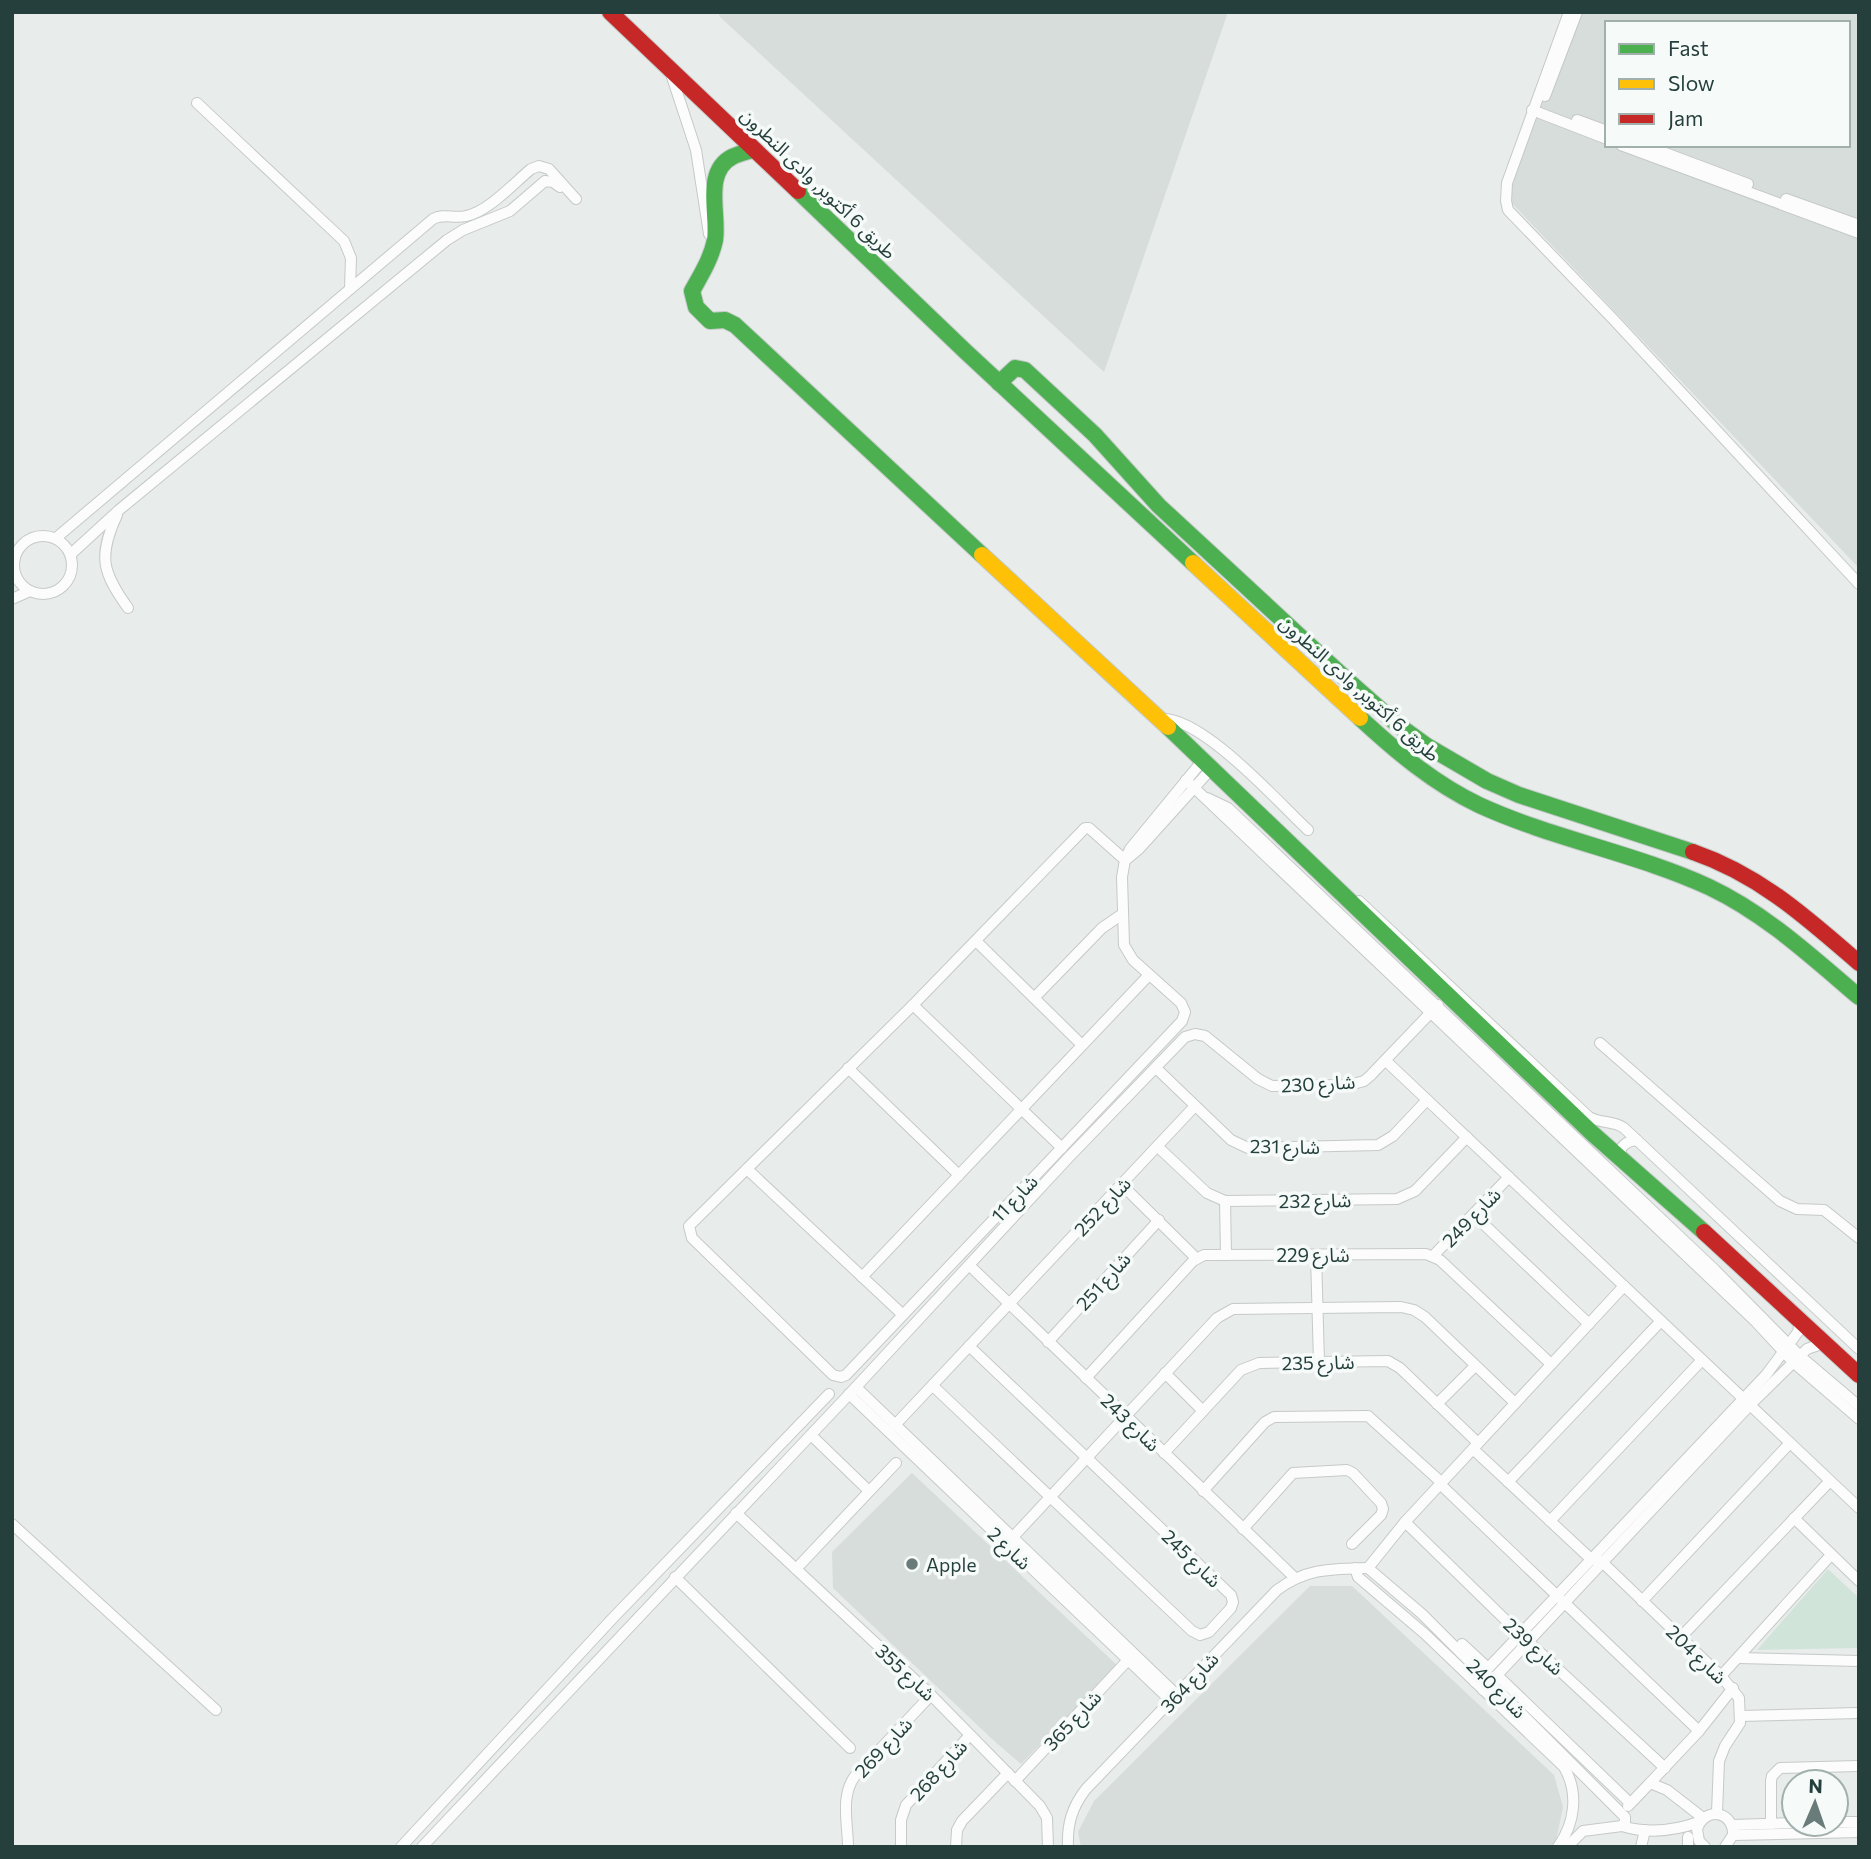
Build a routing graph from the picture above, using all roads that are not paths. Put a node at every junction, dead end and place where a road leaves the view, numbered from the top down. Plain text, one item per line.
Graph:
1 (610, 12) edge
2 (1569, 12) edge
3 (1577, 12) edge
4 (668, 68) junction
5 (197, 103) dead end
6 (1537, 108) junction
7 (1605, 130) edge
8 (1605, 138) edge
9 (1628, 147) edge
10 (1648, 147) edge
11 (753, 150) junction
12 (1672, 160) junction
13 (543, 166) junction
14 (545, 181) junction
15 (1813, 213) junction
16 (457, 217) junction
17 (1859, 225) edge
18 (463, 230) junction
19 (1859, 233) edge
20 (713, 245) junction
21 (350, 288) junction
22 (999, 383) junction
23 (119, 510) junction
24 (56, 538) junction
25 (14, 551) edge
26 (71, 554) junction
27 (13, 570) edge
28 (1859, 584) edge
29 (30, 591) junction
30 (12, 599) edge
31 (128, 608) dead end
32 (1159, 719) junction
33 (1211, 767) junction
34 (1190, 784) junction
35 (1308, 830) dead end
36 (1125, 860) junction
37 (1121, 915) junction
38 (976, 941) junction
39 (1859, 962) edge
40 (1149, 975) junction
41 (1859, 997) edge
42 (1034, 998) junction
43 (913, 1005) junction
44 (1434, 1009) junction
45 (1185, 1037) joint
46 (1600, 1043) dead end
47 (1082, 1045) junction
48 (1386, 1061) junction
49 (848, 1068) junction
50 (1156, 1068) junction
51 (1427, 1100) junction
52 (1195, 1106) junction
53 (1021, 1110) junction
54 (1597, 1127) junction
55 (1467, 1138) junction
56 (1637, 1140) junction
57 (1158, 1147) junction
58 (1062, 1148) junction
59 (1619, 1157) junction
60 (747, 1169) junction
61 (959, 1175) junction
62 (1509, 1177) junction
63 (1122, 1185) junction
64 (1224, 1201) junction
65 (1474, 1215) junction
66 (1159, 1220) junction
67 (1859, 1238) edge
68 (1226, 1255) junction
69 (1316, 1255) junction
70 (1433, 1256) junction
71 (1196, 1258) junction
72 (969, 1265) junction
73 (862, 1277) junction
74 (1624, 1286) junction
75 (1009, 1304) junction
76 (1317, 1308) junction
77 (902, 1314) junction
78 (1800, 1320) junction
79 (1661, 1321) junction
80 (1589, 1324) junction
81 (1048, 1342) junction
82 (1825, 1343) junction
83 (969, 1346) junction
84 (1785, 1348) junction
85 (1859, 1349) edge
86 (1797, 1359) junction
87 (1702, 1360) junction
88 (1319, 1362) junction
89 (1551, 1364) junction
90 (1475, 1366) junction
91 (1165, 1373) junction
92 (1859, 1376) edge
93 (1086, 1378) junction
94 (933, 1386) junction
95 (853, 1391) junction
96 (829, 1394) dead end
97 (1747, 1401) junction
98 (1515, 1403) junction
99 (1437, 1404) junction
100 (1859, 1406) edge
101 (1203, 1411) junction
102 (1125, 1416) junction
103 (1859, 1419) edge
104 (895, 1425) junction
105 (811, 1435) junction
106 (1790, 1443) junction
107 (1476, 1446) junction
108 (1164, 1453) junction
109 (1087, 1458) junction
110 (896, 1462) dead end
111 (1830, 1481) junction
112 (1508, 1482) junction
113 (1441, 1484) junction
114 (1203, 1490) junction
115 (869, 1491) junction
116 (1051, 1496) junction
117 (1859, 1508) edge
118 (736, 1513) junction
119 (1794, 1518) junction
120 (1550, 1521) junction
121 (1405, 1522) junction
122 (12, 1524) edge
123 (1243, 1529) junction
124 (1013, 1537) junction
125 (1352, 1544) dead end
126 (1019, 1550) junction
127 (1832, 1555) junction
128 (1597, 1560) junction
129 (1371, 1565) junction
130 (1355, 1568) junction
131 (796, 1569) junction
132 (675, 1577) junction
133 (1294, 1577) junction
134 (1859, 1581) edge
135 (1561, 1600) junction
136 (1642, 1601) junction
137 (1525, 1638) junction
138 (1680, 1638) junction
139 (1738, 1658) junction
140 (1128, 1660) junction
141 (1859, 1661) edge
142 (1721, 1676) junction
143 (1486, 1678) junction
144 (1733, 1688) junction
145 (931, 1695) junction
146 (1174, 1698) junction
147 (216, 1710) dead end
148 (1859, 1713) edge
149 (1741, 1716) junction
150 (1699, 1731) junction
151 (970, 1735) junction
152 (850, 1748) dead end
153 (1859, 1766) edge
154 (1665, 1768) junction
155 (1012, 1777) junction
156 (1650, 1783) junction
157 (1630, 1803) junction
158 (1717, 1814) junction
159 (1623, 1819) junction
160 (1701, 1820) junction
161 (1780, 1827) edge
162 (1771, 1829) junction
163 (1645, 1830) junction
164 (1732, 1830) junction
165 (1665, 1831) junction
166 (1859, 1832) edge
167 (1695, 1843) edge
168 (402, 1847) edge
169 (422, 1847) edge
170 (849, 1847) edge
171 (901, 1847) edge
172 (956, 1847) edge
173 (1048, 1847) edge
174 (1068, 1847) edge
175 (1558, 1847) edge
176 (1567, 1847) edge
177 (1640, 1847) edge
178 (1725, 1847) edge
179 (1771, 1847) edge

1 - 4 street, طريق 6 أكتوبر, وادى النطرون
2 - 6 street
3 - 6 street
4 - 11 street, طريق 6 أكتوبر, وادى النطرون
4 - 20 street
5 - 21 street
6 - 7 street
6 - 8 street
6 - 28 street
9 - 12 street
10 - 12 street
11 - 20 street
11 - 22 street, طريق 6 أكتوبر, وادى النطرون
12 - 15 street
13 - 14 street
13 - 14 street
13 - 16 street
14 - 18 street
15 - 17 street
15 - 19 street
16 - 18 street
16 - 21 street
18 - 23 street
20 - 32 street
21 - 24 street
22 - 39 street, طريق 6 أكتوبر, وادى النطرون
22 - 41 street, طريق 6 أكتوبر, وادى النطرون
23 - 26 street
23 - 31 street
24 - 25 street
24 - 26 street
25 - 27 street
26 - 29 street
27 - 29 street
29 - 30 street
32 - 33 street
32 - 35 street
33 - 34 street
33 - 54 street
34 - 36 street
34 - 44 street
36 - 37 street
36 - 38 street
37 - 40 street
37 - 42 street
38 - 42 street
38 - 43 street
40 - 47 street
40 - 58 street, شارع 11
42 - 47 street
43 - 49 street
43 - 53 street
44 - 48 street, شارع 230
44 - 84 street
45 - 48 street, شارع 230
45 - 50 street, شارع 11
46 - 67 street
47 - 53 street
48 - 51 street
49 - 60 street
49 - 61 street
50 - 52 street, شارع 231
50 - 72 street, شارع 11
51 - 52 street, شارع 231
51 - 55 street
52 - 57 street, شارع 252
53 - 58 street
53 - 61 street
54 - 56 street
54 - 59 street
55 - 62 street
55 - 64 street, شارع 232
56 - 59 street
56 - 85 street
57 - 63 street, شارع 252
57 - 64 street
58 - 77 street, شارع 11
59 - 78 street
60 - 73 street
60 - 77 street, شارع 11
61 - 73 street
62 - 65 street, شارع 249
62 - 74 street
63 - 66 street
63 - 75 street, شارع 252
64 - 68 street
65 - 70 street, شارع 249
65 - 80 street
66 - 71 street
66 - 81 street, شارع 251
68 - 69 street, شارع 229
68 - 71 street, شارع 229
69 - 70 street, شارع 229
69 - 76 street
70 - 89 street
71 - 93 street
72 - 75 street, شارع 243
72 - 95 street, شارع 11
73 - 77 street
74 - 79 street
74 - 80 street
75 - 81 street, شارع 243
75 - 83 street, شارع 252
76 - 88 street
76 - 90 street
76 - 91 street
78 - 82 street
78 - 84 street
79 - 87 street
79 - 112 street
80 - 89 street
81 - 93 street, شارع 243
82 - 86 street
82 - 92 street
83 - 94 street, شارع 252
83 - 109 street, شارع 245
84 - 86 street
84 - 97 street
86 - 97 street
86 - 100 street
86 - 103 street
87 - 97 street
87 - 120 street
88 - 99 street, شارع 235
88 - 101 street, شارع 235
89 - 98 street
90 - 98 street
90 - 99 street
91 - 101 street
91 - 102 street
93 - 102 street, شارع 243
94 - 104 street, شارع 252
94 - 116 street, شارع 245
95 - 104 street, شارع 2
95 - 105 street, شارع 11
95 - 126 street, شارع 2
96 - 168 street
97 - 106 street
97 - 128 street
98 - 107 street
99 - 107 street, شارع 235
101 - 108 street, شارع 235
102 - 108 street, شارع 243
102 - 109 street
104 - 124 street, شارع 2
105 - 115 street
105 - 118 street, شارع 11
106 - 111 street
106 - 136 street
107 - 112 street, شارع 235
107 - 113 street
108 - 114 street, شارع 243
109 - 116 street
109 - 116 street, شارع 245
110 - 115 street
111 - 117 street
111 - 119 street
112 - 120 street, شارع 235
113 - 114 street
113 - 121 street
113 - 135 street
114 - 123 street, شارع 243
115 - 131 street
116 - 124 street
118 - 131 street, شارع 355
118 - 132 street, شارع 11
119 - 127 street
119 - 138 street
120 - 128 street, شارع 204
121 - 129 street
121 - 137 street, شارع 239
122 - 147 street
123 - 125 street
123 - 133 street, شارع 243
124 - 126 street, شارع 2
126 - 140 street, شارع 2
126 - 146 street, شارع 2
127 - 134 street
127 - 139 street
128 - 135 street
128 - 136 street, شارع 204
129 - 130 street, شارع 364
129 - 143 street
130 - 133 street, شارع 364
130 - 143 street
131 - 145 street, شارع 355
132 - 152 street
132 - 169 street, شارع 11
133 - 146 street, شارع 364
135 - 137 street
135 - 150 street
136 - 138 street, شارع 204
137 - 143 street
137 - 154 street, شارع 239
138 - 142 street, شارع 204
139 - 141 street
139 - 142 street
140 - 146 street, شارع 2
140 - 155 street, شارع 365
142 - 144 street, شارع 204
143 - 157 street
143 - 159 street, شارع 240
143 - 175 street
144 - 149 street, شارع 204
144 - 150 street
145 - 151 street, شارع 355
145 - 170 street, شارع 269
146 - 174 street, شارع 364
148 - 149 street
149 - 158 street
150 - 154 street
151 - 155 street, شارع 355
151 - 171 street, شارع 268
153 - 162 street
154 - 156 street
155 - 172 street, شارع 365
155 - 173 street, شارع 355
156 - 157 street
156 - 160 street
157 - 159 street
158 - 160 street
158 - 164 street
159 - 163 street
159 - 176 street
160 - 165 street
160 - 167 street
161 - 162 street
162 - 164 street
162 - 166 street
162 - 179 street
163 - 165 street
163 - 177 street
164 - 178 street
165 - 167 street

